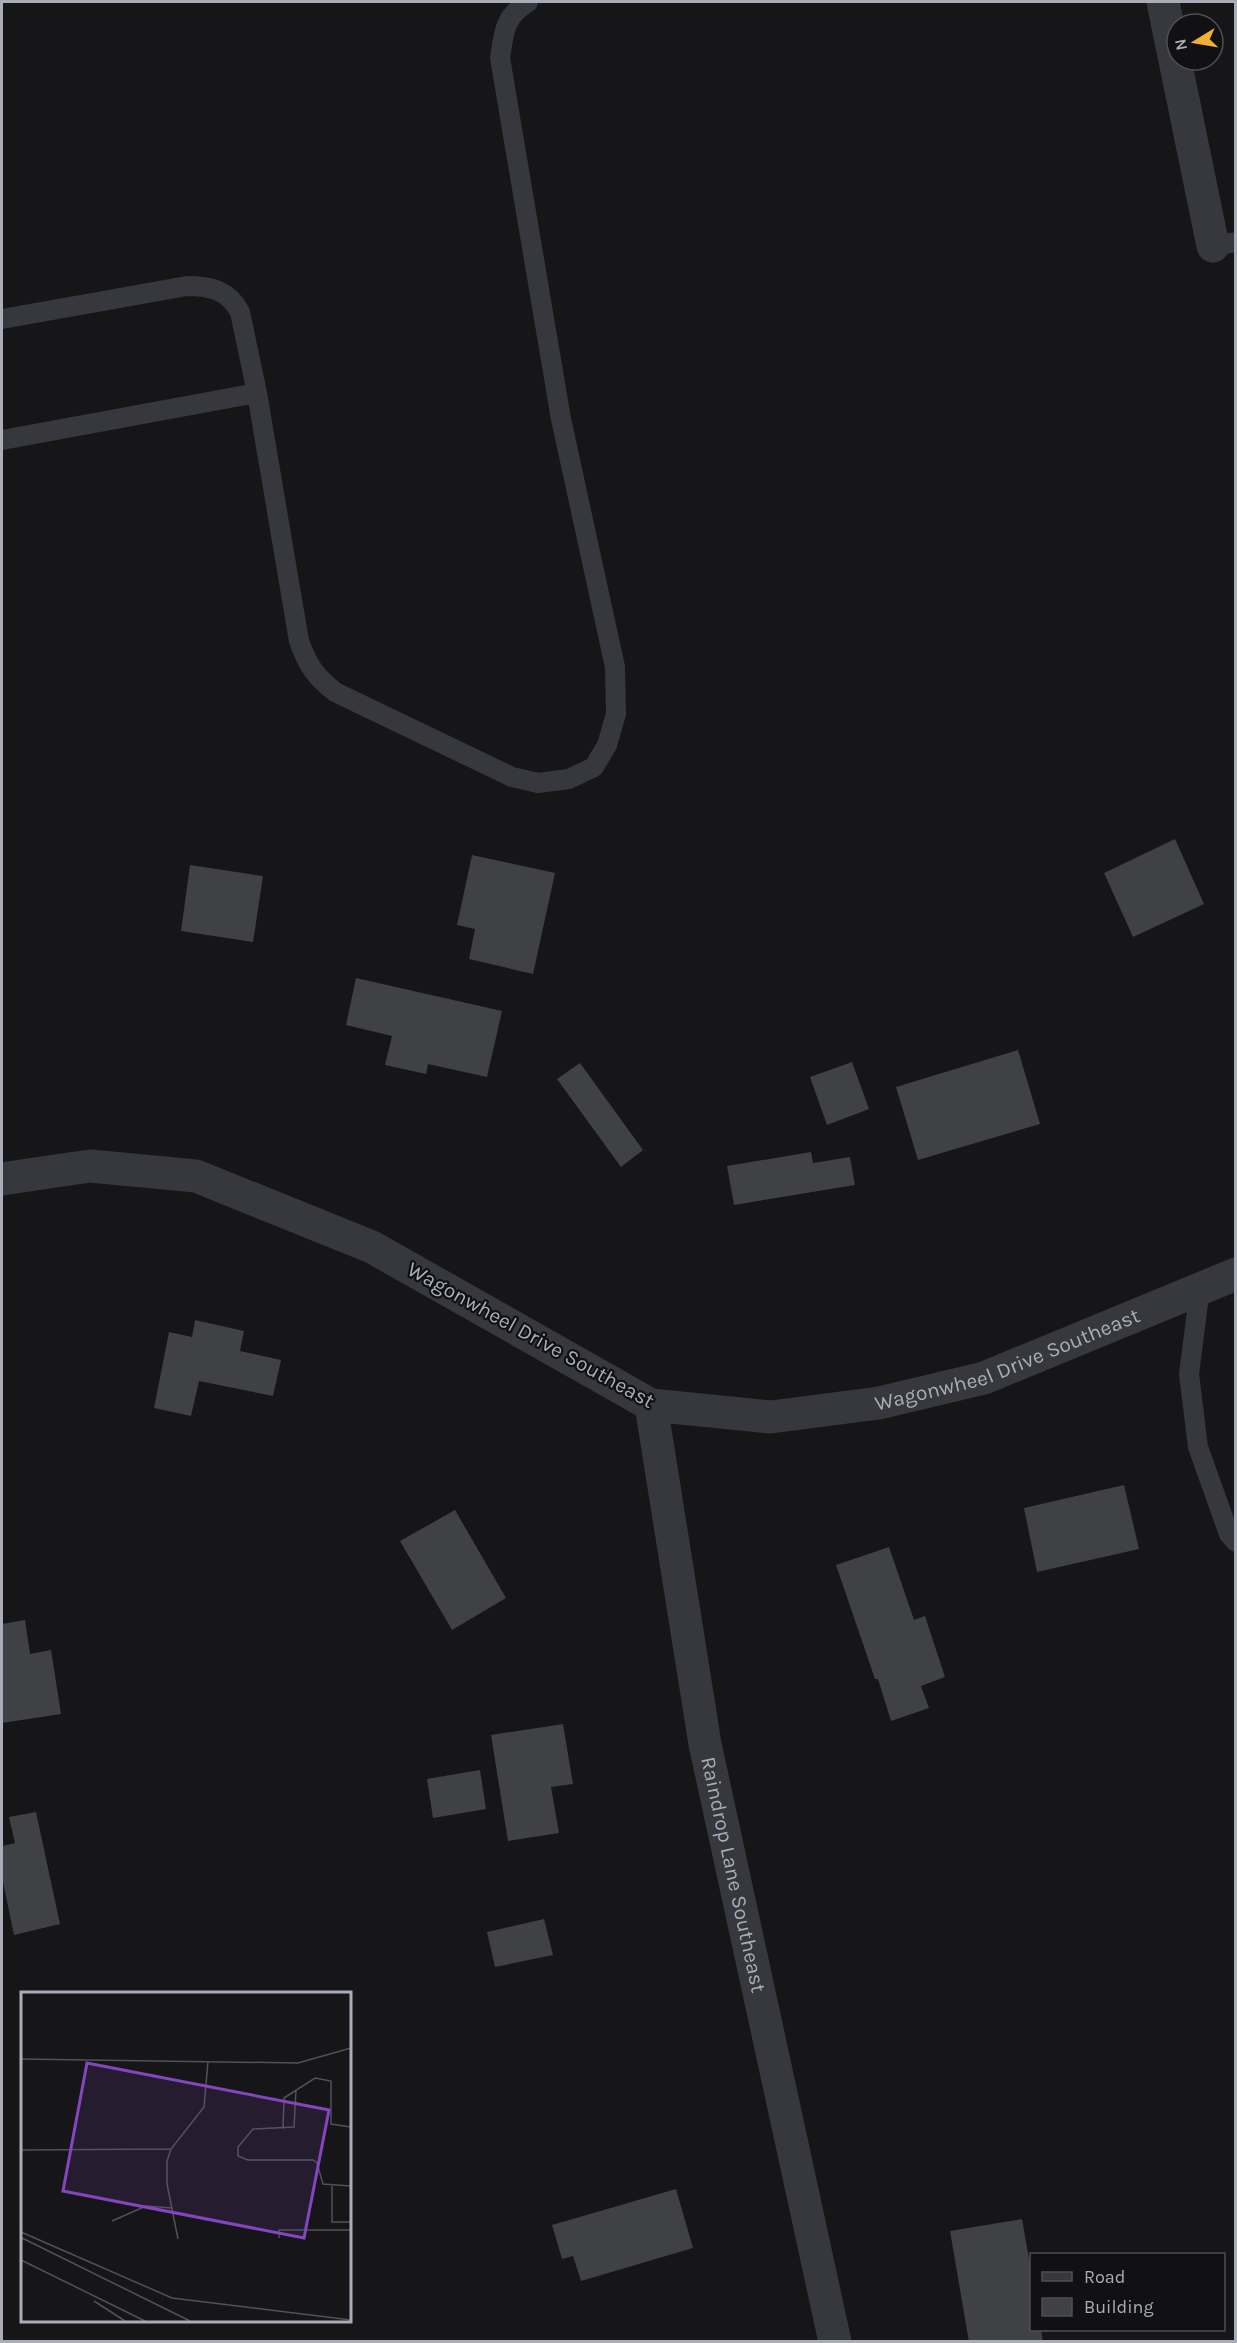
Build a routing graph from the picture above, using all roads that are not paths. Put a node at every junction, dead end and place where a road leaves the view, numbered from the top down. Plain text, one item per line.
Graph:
1 (528, 2) edge
2 (1163, 2) edge
3 (1224, 244) edge
4 (2, 319) edge
5 (257, 393) junction
6 (2, 440) edge
7 (2, 1179) edge
8 (1236, 1274) edge
9 (1200, 1288) junction
10 (651, 1405) junction
11 (1236, 1542) edge
12 (835, 2342) edge

1 - 5 lane
2 - 3 street
4 - 5 lane
5 - 6 lane
7 - 10 street, Wagonwheel Drive Southeast
8 - 9 street, Wagonwheel Drive Southeast
9 - 10 street, Wagonwheel Drive Southeast
9 - 11 lane
10 - 12 street, Raindrop Lane Southeast

